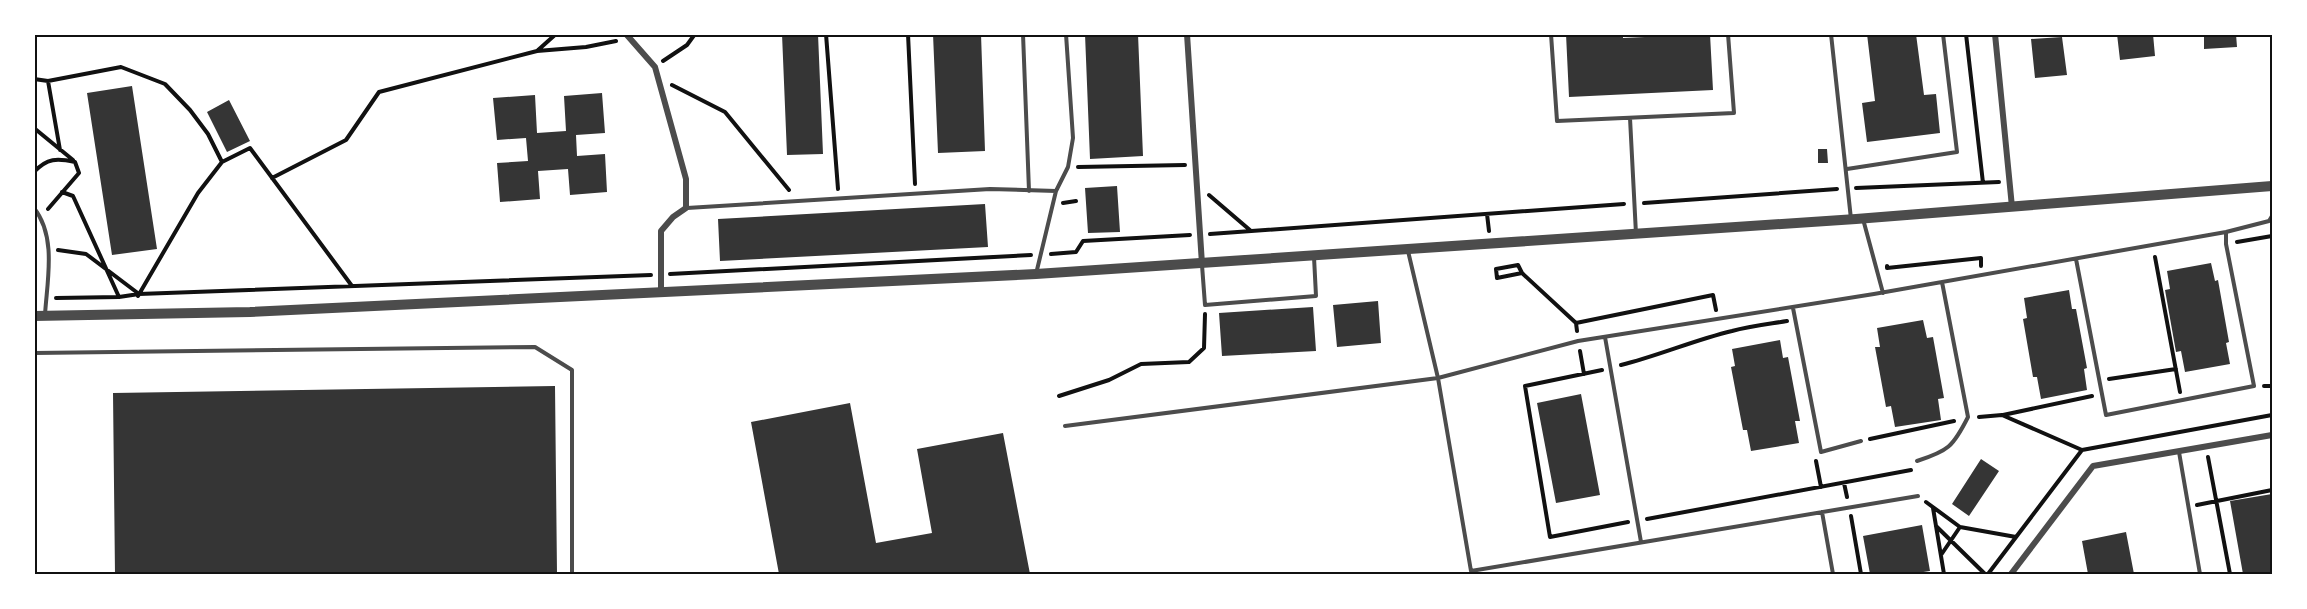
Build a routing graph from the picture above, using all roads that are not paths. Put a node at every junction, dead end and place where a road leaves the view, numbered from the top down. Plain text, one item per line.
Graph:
1 (1023, 34) edge
2 (1066, 34) edge
3 (1187, 34) edge
4 (1551, 34) edge
5 (1728, 34) edge
6 (1831, 34) edge
7 (1943, 34) edge
8 (1995, 34) edge
9 (627, 37) edge
10 (1630, 118) junction
11 (1847, 169) junction
12 (2272, 186) edge
13 (1029, 191) junction
14 (1056, 191) junction
15 (2012, 207) junction
16 (34, 208) edge
17 (686, 208) junction
18 (2272, 216) edge
19 (1857, 219) junction
20 (2226, 232) junction
21 (1636, 234) junction
22 (1408, 250) junction
23 (1314, 257) junction
24 (2076, 259) junction
25 (1202, 264) junction
26 (1036, 274) junction
27 (1942, 282) junction
28 (661, 292) junction
29 (1883, 293) junction
30 (1793, 308) junction
31 (40, 316) edge
32 (1605, 337) junction
33 (34, 353) edge
34 (1438, 378) junction
35 (1065, 426) dead end
36 (2272, 435) edge
37 (1861, 441) dead end
38 (2179, 452) junction
39 (1917, 460) road end
40 (1918, 496) road end
41 (1822, 512) junction
42 (1641, 542) junction
43 (1471, 573) edge
44 (572, 574) edge
45 (1833, 574) edge
46 (2011, 574) edge
47 (2200, 574) edge

1 - 13 lane
2 - 14 lane
3 - 25 street
4 - 10 lane
5 - 10 lane
6 - 11 lane
7 - 11 lane
8 - 15 street
9 - 17 street
10 - 21 lane
11 - 19 lane
12 - 15 street
13 - 14 lane
13 - 17 lane
14 - 26 lane
15 - 19 street
16 - 31 lane
17 - 28 street
18 - 20 lane
19 - 21 street
19 - 29 lane
20 - 24 lane
20 - 24 lane
21 - 22 street
22 - 23 street
22 - 34 lane
23 - 25 street
23 - 25 lane
24 - 27 lane
25 - 26 street
26 - 28 street
27 - 29 lane
27 - 39 lane
28 - 31 street
29 - 30 lane
30 - 32 lane
30 - 37 lane
32 - 34 lane
32 - 42 lane
33 - 44 lane
34 - 35 lane
34 - 43 lane
36 - 38 street
38 - 46 street
38 - 47 lane
40 - 41 lane
41 - 42 lane
41 - 45 lane
42 - 43 lane

